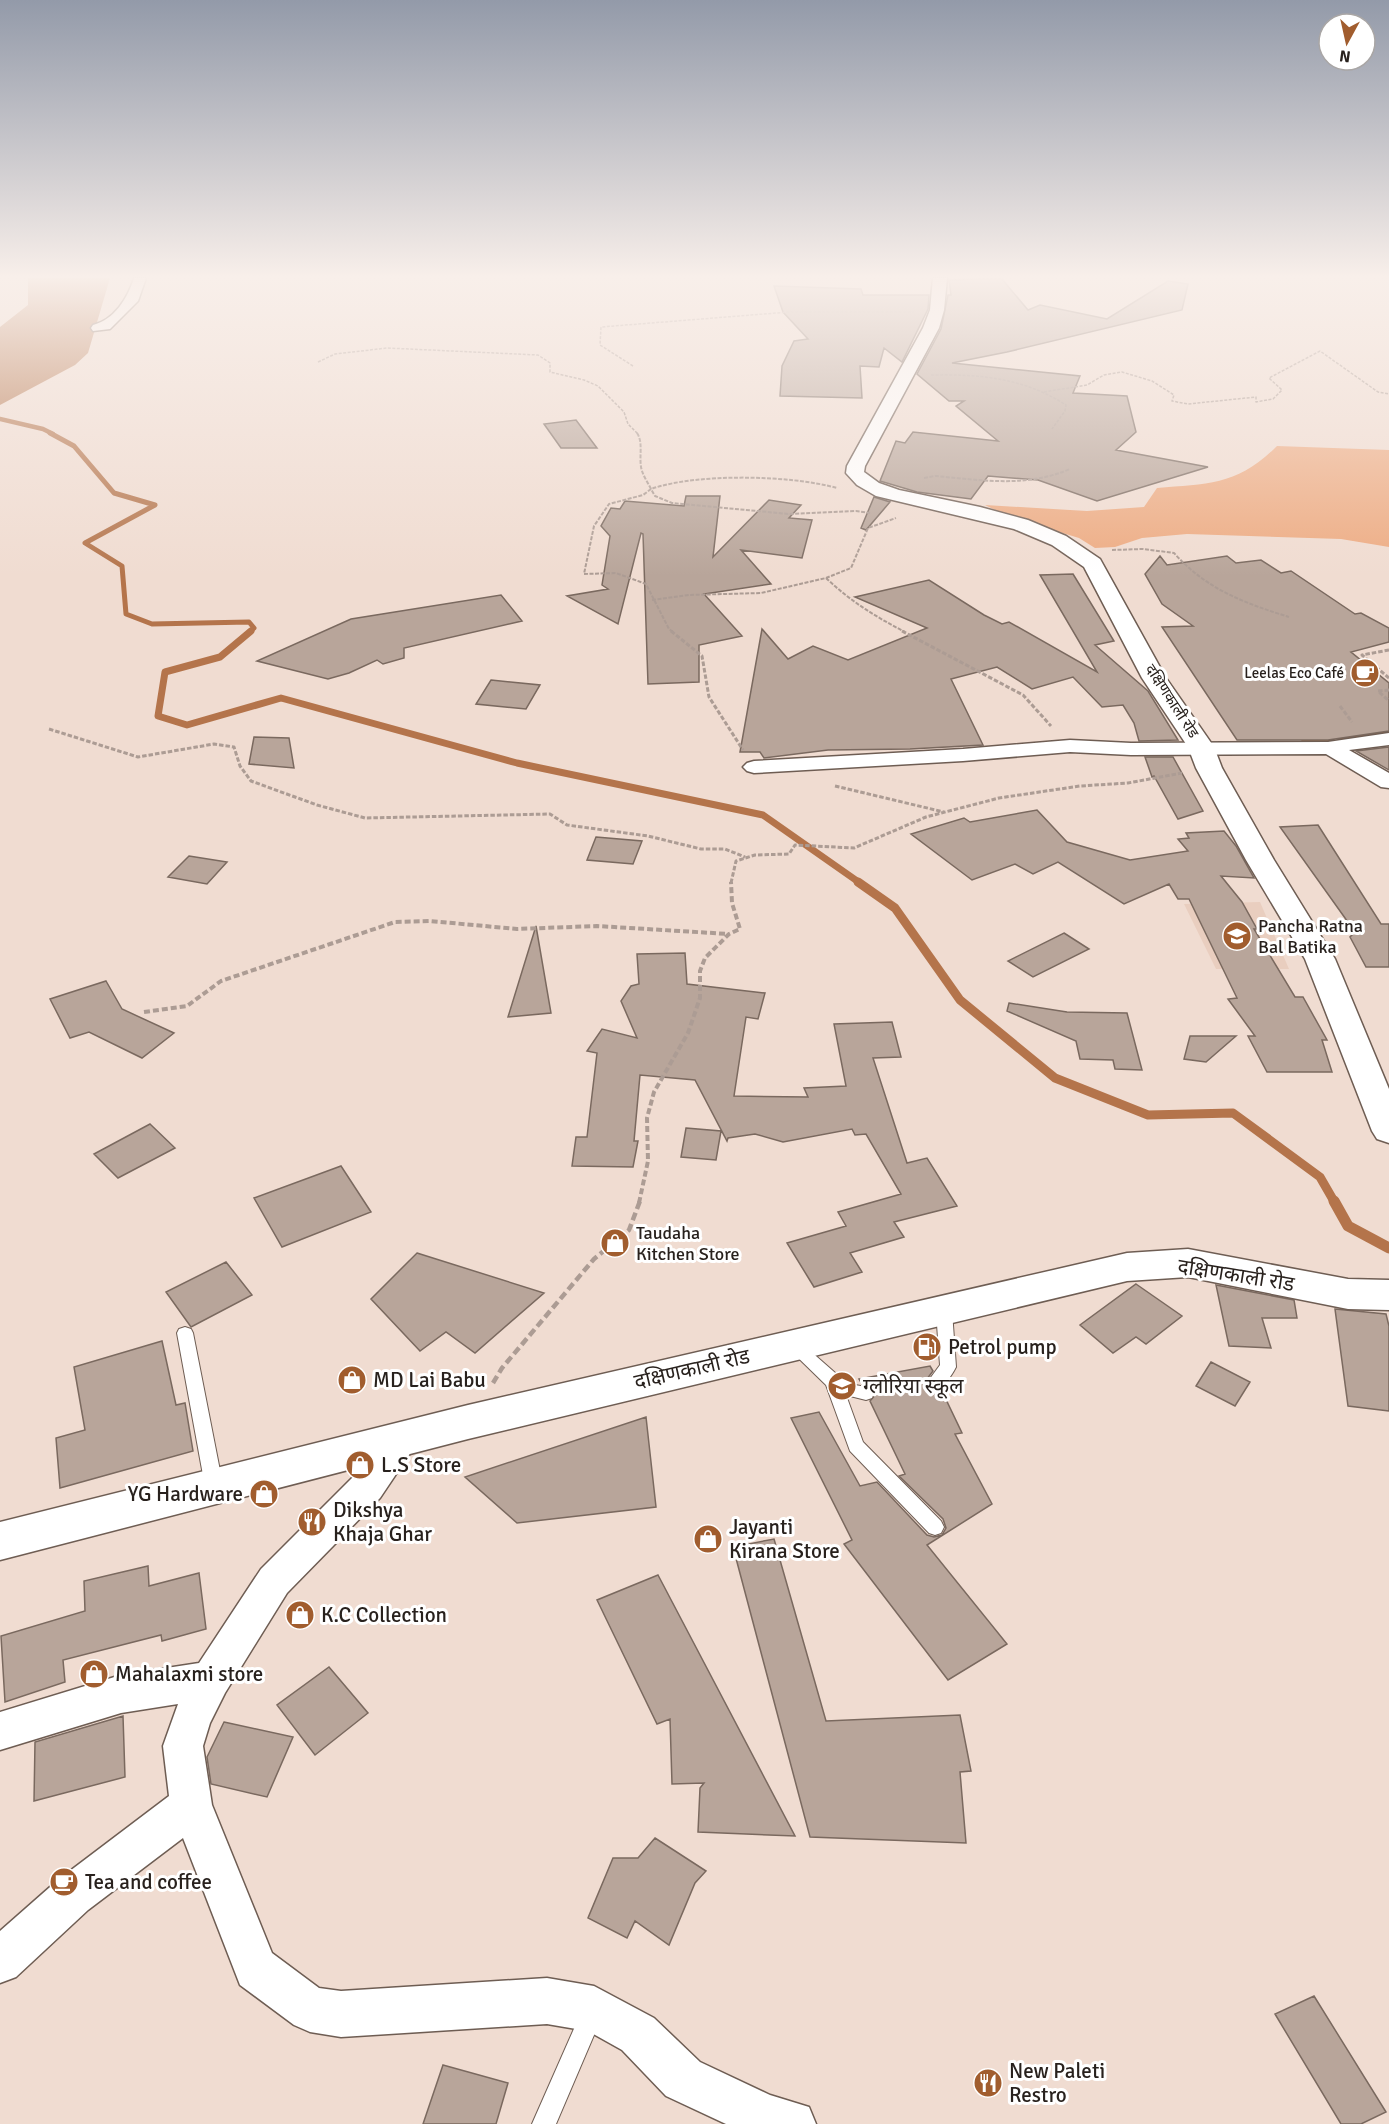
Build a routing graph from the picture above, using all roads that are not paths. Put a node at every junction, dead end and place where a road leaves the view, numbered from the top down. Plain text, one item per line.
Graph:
1 (906, 377) edge
2 (1389, 739) edge
3 (1330, 748) junction
4 (1205, 758) junction
5 (754, 767) road end
6 (1389, 782) edge
7 (1389, 1131) edge
8 (1389, 1295) edge
9 (944, 1311) junction
10 (185, 1333) dead end
11 (794, 1346) junction
12 (937, 1380) dead end
13 (834, 1384) junction
14 (866, 1393) dead end
15 (404, 1437) junction
16 (213, 1486) junction
17 (935, 1527) dead end
18 (0, 1541) edge
19 (211, 1680) junction
20 (0, 1731) edge
21 (191, 1805) junction
22 (0, 1961) edge
23 (594, 2009) junction
24 (544, 2124) edge
25 (792, 2124) edge

1 - 4 main road, दक्षिणकाली रोड
2 - 3 street
3 - 4 street
3 - 6 street
4 - 5 street
4 - 7 main road, दक्षिणकाली रोड
8 - 9 main road, दक्षिणकाली रोड
9 - 11 main road, दक्षिणकाली रोड
9 - 12 lane
10 - 16 lane
11 - 13 lane
11 - 15 main road, दक्षिणकाली रोड
13 - 14 lane
13 - 17 lane
15 - 16 main road, दक्षिणकाली रोड
15 - 19 street
16 - 18 main road, दक्षिणकाली रोड
19 - 20 street
19 - 21 street
21 - 22 street
21 - 23 street
23 - 24 lane
23 - 25 street

